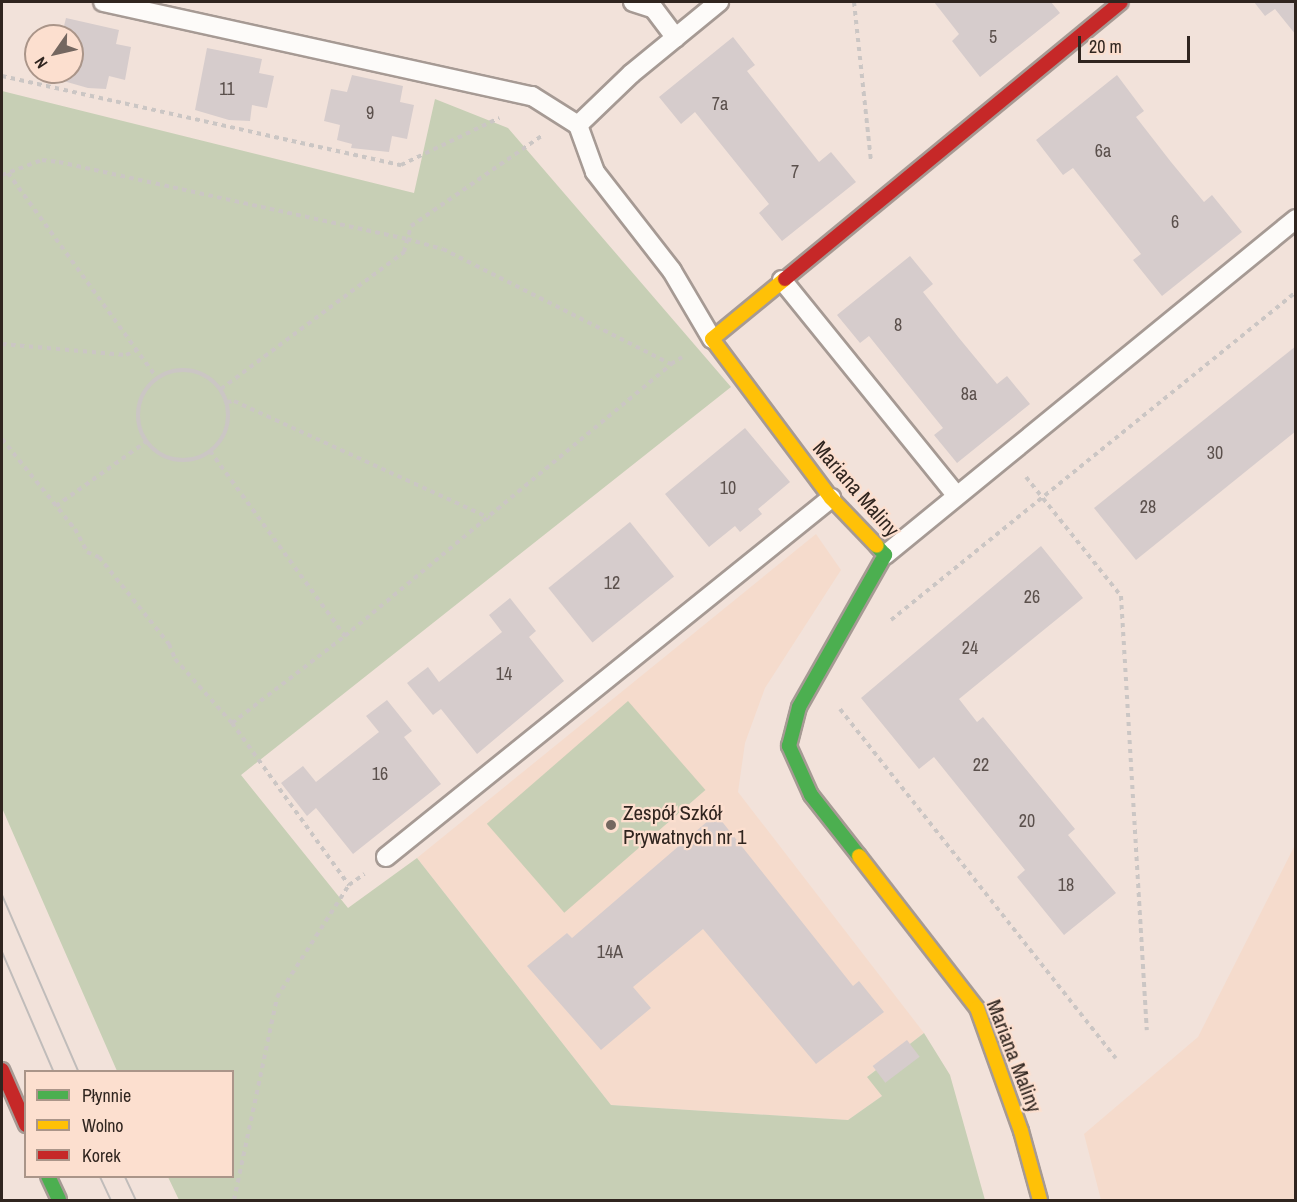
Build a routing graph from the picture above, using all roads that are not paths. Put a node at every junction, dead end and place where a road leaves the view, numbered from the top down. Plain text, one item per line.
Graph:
1 (104, 2) edge
2 (633, 2) edge
3 (719, 2) edge
4 (1121, 2) edge
5 (676, 38) junction
6 (578, 125) junction
7 (1296, 219) edge
8 (782, 280) junction
9 (712, 339) junction
10 (956, 495) junction
11 (831, 498) junction
12 (885, 555) junction
13 (386, 857) road end
14 (2, 1070) edge
15 (24, 1120) edge
16 (49, 1178) edge
17 (59, 1200) edge
18 (1040, 1200) edge

1 - 6 lane
2 - 5 lane
3 - 5 lane
4 - 8 street
5 - 6 lane
6 - 9 lane
7 - 10 lane
8 - 9 street
8 - 10 lane
9 - 11 street, Mariana Maliny
10 - 12 lane
11 - 12 street, Mariana Maliny
11 - 13 lane
12 - 18 street, Mariana Maliny
14 - 15 street
16 - 17 street

